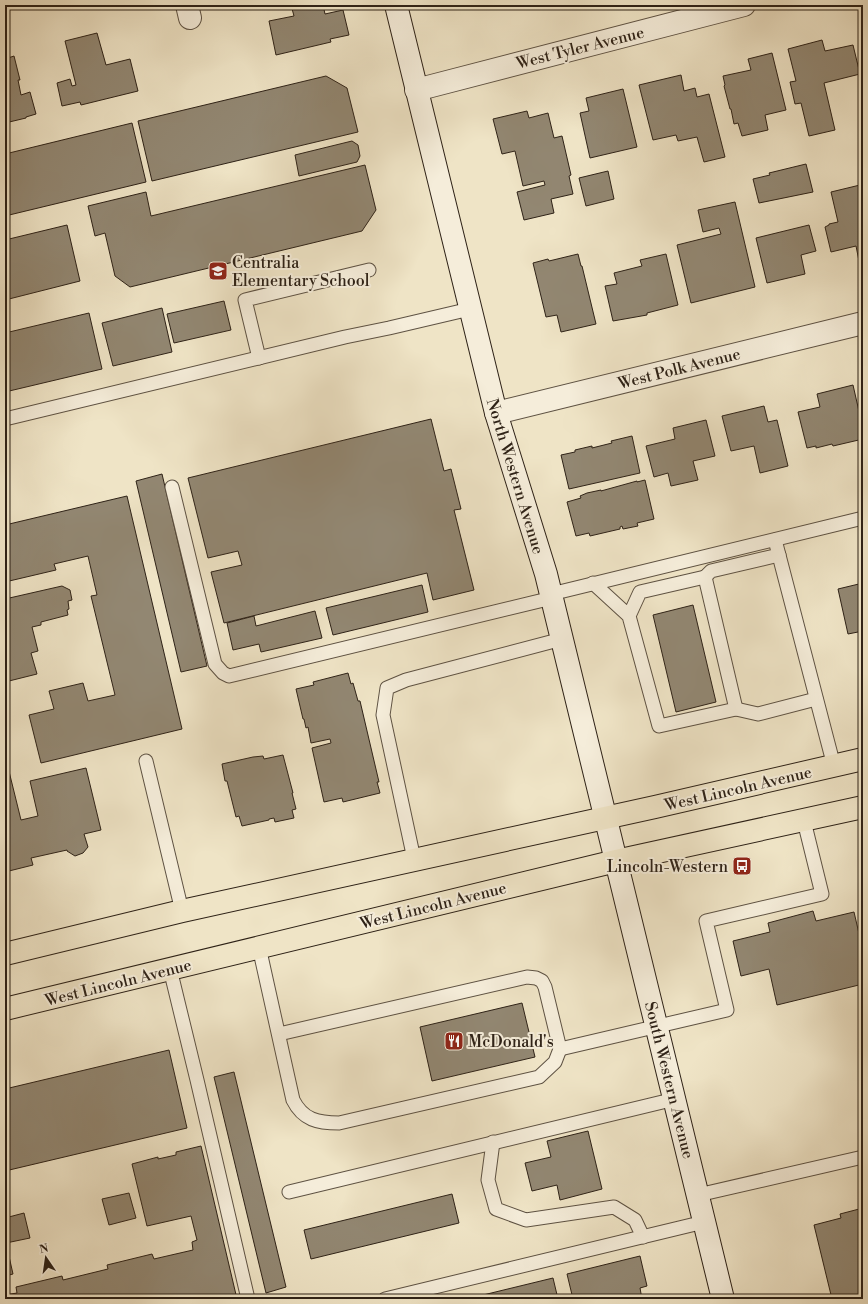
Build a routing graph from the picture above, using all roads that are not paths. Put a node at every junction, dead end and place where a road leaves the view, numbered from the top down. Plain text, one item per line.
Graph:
1 (396, 5) edge
2 (744, 5) edge
3 (416, 90) junction
4 (369, 270) dead end
5 (470, 309) junction
6 (863, 323) edge
7 (259, 358) junction
8 (496, 413) junction
9 (5, 419) edge
10 (172, 487) dead end
11 (863, 518) edge
12 (775, 540) junction
13 (779, 555) junction
14 (705, 577) junction
15 (593, 583) junction
16 (551, 596) junction
17 (629, 616) junction
18 (562, 639) junction
19 (816, 699) junction
20 (736, 709) junction
21 (863, 759) edge
22 (146, 761) dead end
23 (834, 766) junction
24 (863, 807) edge
25 (605, 818) junction
26 (804, 821) junction
27 (414, 859) junction
28 (616, 861) junction
29 (182, 911) junction
30 (259, 947) junction
31 (5, 954) edge
32 (170, 969) junction
33 (5, 1010) edge
34 (657, 1026) junction
35 (279, 1034) junction
36 (560, 1049) junction
37 (674, 1099) junction
38 (493, 1142) junction
39 (863, 1157) edge
40 (289, 1192) dead end
41 (698, 1195) junction
42 (704, 1222) junction
43 (643, 1237) junction
44 (248, 1299) edge
45 (385, 1299) edge
46 (723, 1299) edge

1 - 3 street, North Western Avenue
2 - 3 street, West Tyler Avenue
3 - 5 street, North Western Avenue
4 - 7 lane
5 - 7 lane
5 - 8 street, North Western Avenue
6 - 8 street, West Polk Avenue
7 - 9 lane
8 - 16 street, North Western Avenue
10 - 16 lane
11 - 12 lane
12 - 13 lane
12 - 15 lane
13 - 14 lane
13 - 19 lane
14 - 17 lane
14 - 20 lane
15 - 16 lane
15 - 17 lane
16 - 18 street, North Western Avenue
17 - 20 lane
18 - 25 street, North Western Avenue
18 - 27 lane
19 - 20 lane
19 - 23 lane
21 - 23 main road, West Lincoln Avenue
22 - 29 lane
23 - 25 main road, West Lincoln Avenue
24 - 26 main road, West Lincoln Avenue
25 - 27 main road, West Lincoln Avenue
25 - 28 street, North Western Avenue
26 - 28 main road, West Lincoln Avenue
26 - 34 lane
27 - 29 main road, West Lincoln Avenue
28 - 30 main road, West Lincoln Avenue
28 - 34 street, South Western Avenue
29 - 31 main road, West Lincoln Avenue
30 - 32 main road, West Lincoln Avenue
30 - 35 lane
32 - 33 main road, West Lincoln Avenue
32 - 44 lane
34 - 36 lane
34 - 37 street, South Western Avenue
35 - 36 lane
35 - 36 lane
37 - 38 lane
37 - 41 street, South Western Avenue
38 - 40 lane
38 - 43 lane
39 - 41 lane
41 - 42 street, South Western Avenue
42 - 43 lane
42 - 46 street, South Western Avenue
43 - 45 lane

